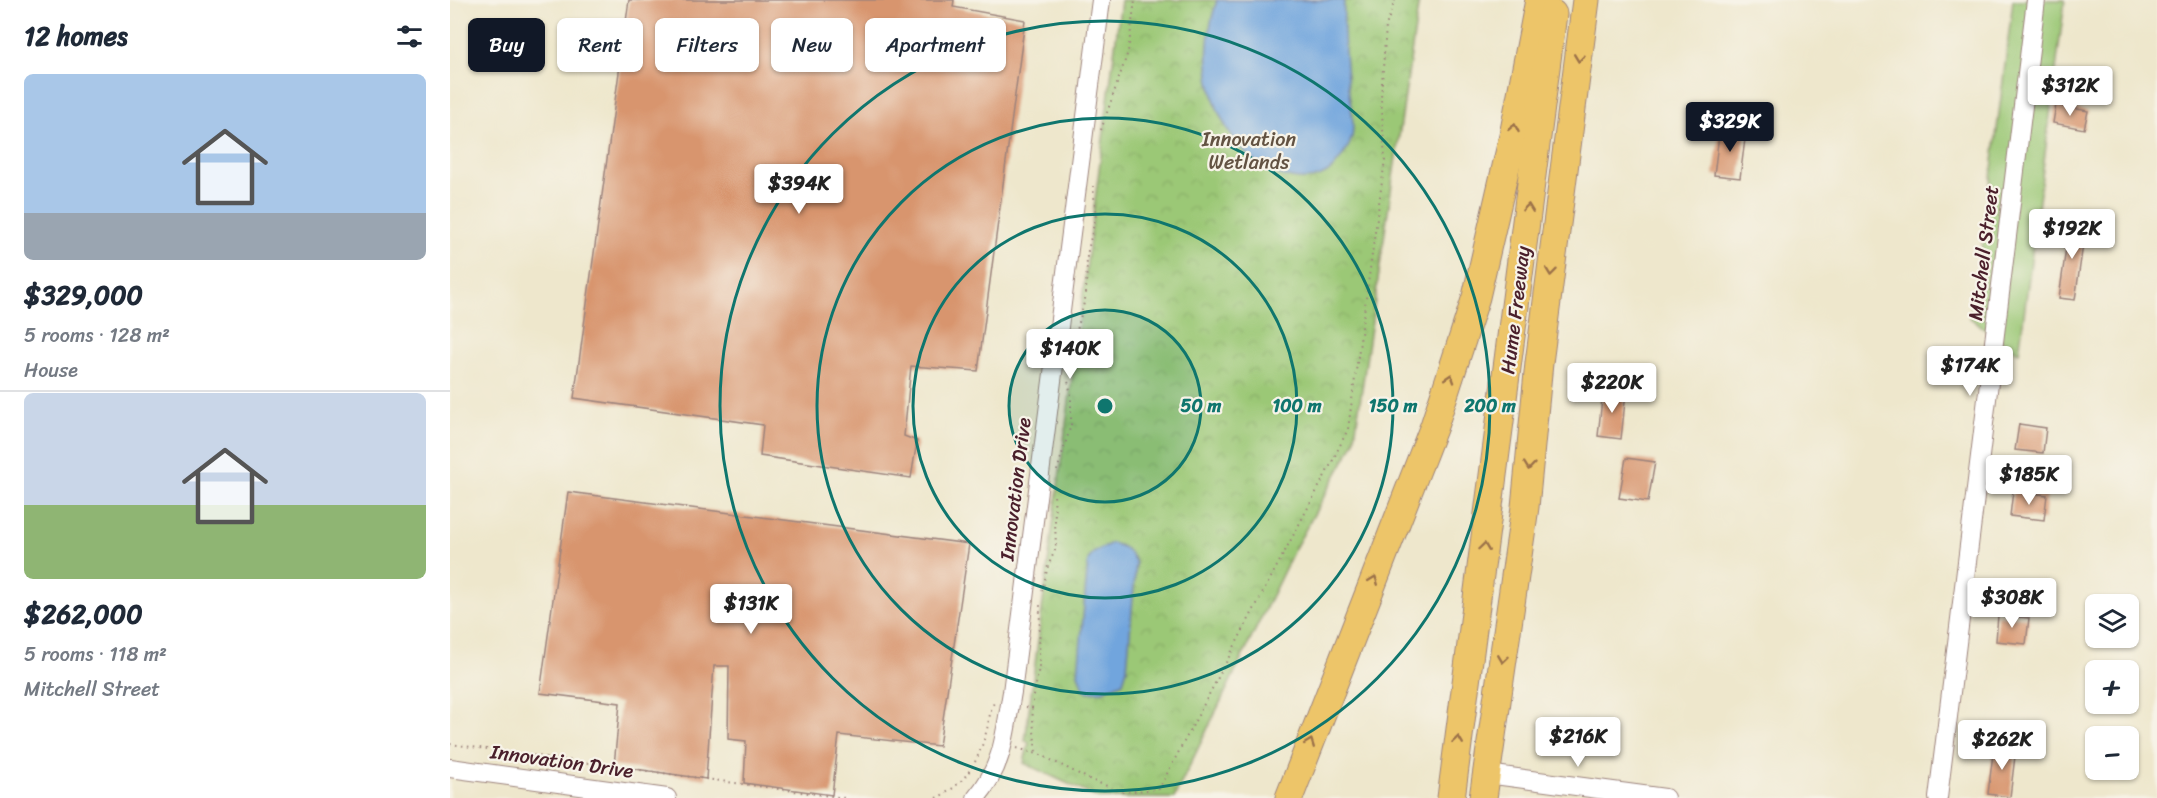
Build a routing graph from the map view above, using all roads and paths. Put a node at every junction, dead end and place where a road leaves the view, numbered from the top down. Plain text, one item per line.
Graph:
1 (1101, 0) edge
2 (1395, 0) edge
3 (1539, 0) edge
4 (1555, 0) edge
5 (1586, 0) edge
6 (2036, 0) edge
7 (1032, 708) dead end
8 (1003, 743) junction
9 (450, 744) edge
10 (1036, 753) junction
11 (450, 768) edge
12 (1485, 786) edge
13 (667, 798) edge
14 (845, 798) edge
15 (976, 798) edge
16 (1289, 798) edge
17 (1451, 798) edge
18 (1665, 798) edge
19 (1938, 798) edge

1 - 8 street, Innovation Drive
2 - 10 path
16 -> 3 highway
17 -> 4 highway, Hume Freeway
5 -> 12 highway, Hume Freeway
6 - 19 street, Mitchell Street
7 - 10 path
8 - 10 path
8 - 15 street, Innovation Drive
9 - 14 path
11 - 13 street, Innovation Drive
12 - 18 street

